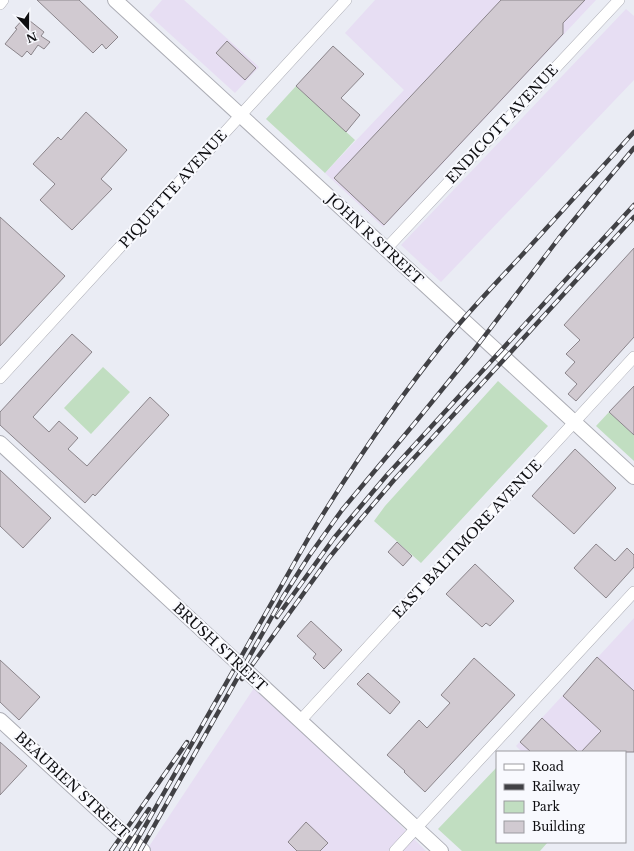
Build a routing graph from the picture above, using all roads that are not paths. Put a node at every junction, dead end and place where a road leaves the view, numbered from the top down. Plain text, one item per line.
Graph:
1 (3, 0) edge
2 (116, 0) edge
3 (346, 0) edge
4 (619, 0) edge
5 (0, 4) edge
6 (241, 116) junction
7 (386, 249) junction
8 (634, 357) edge
9 (0, 378) edge
10 (574, 422) junction
11 (0, 444) edge
12 (634, 477) edge
13 (634, 592) edge
14 (0, 720) edge
15 (300, 721) junction
16 (416, 828) junction
17 (143, 851) edge
18 (395, 851) edge
19 (441, 851) edge

1 - 5 street
2 - 6 street, JOHN R STREET
3 - 6 street, PIQUETTE AVENUE
4 - 7 street, ENDICOTT AVENUE
6 - 7 street, JOHN R STREET
6 - 9 street, PIQUETTE AVENUE
7 - 10 street, JOHN R STREET
8 - 10 street, EAST BALTIMORE AVENUE
10 - 12 street, JOHN R STREET
10 - 15 street, EAST BALTIMORE AVENUE
11 - 15 street, BRUSH STREET
13 - 16 street
14 - 17 street, BEAUBIEN STREET
15 - 16 street, BRUSH STREET
16 - 18 street
16 - 19 street, BRUSH STREET

